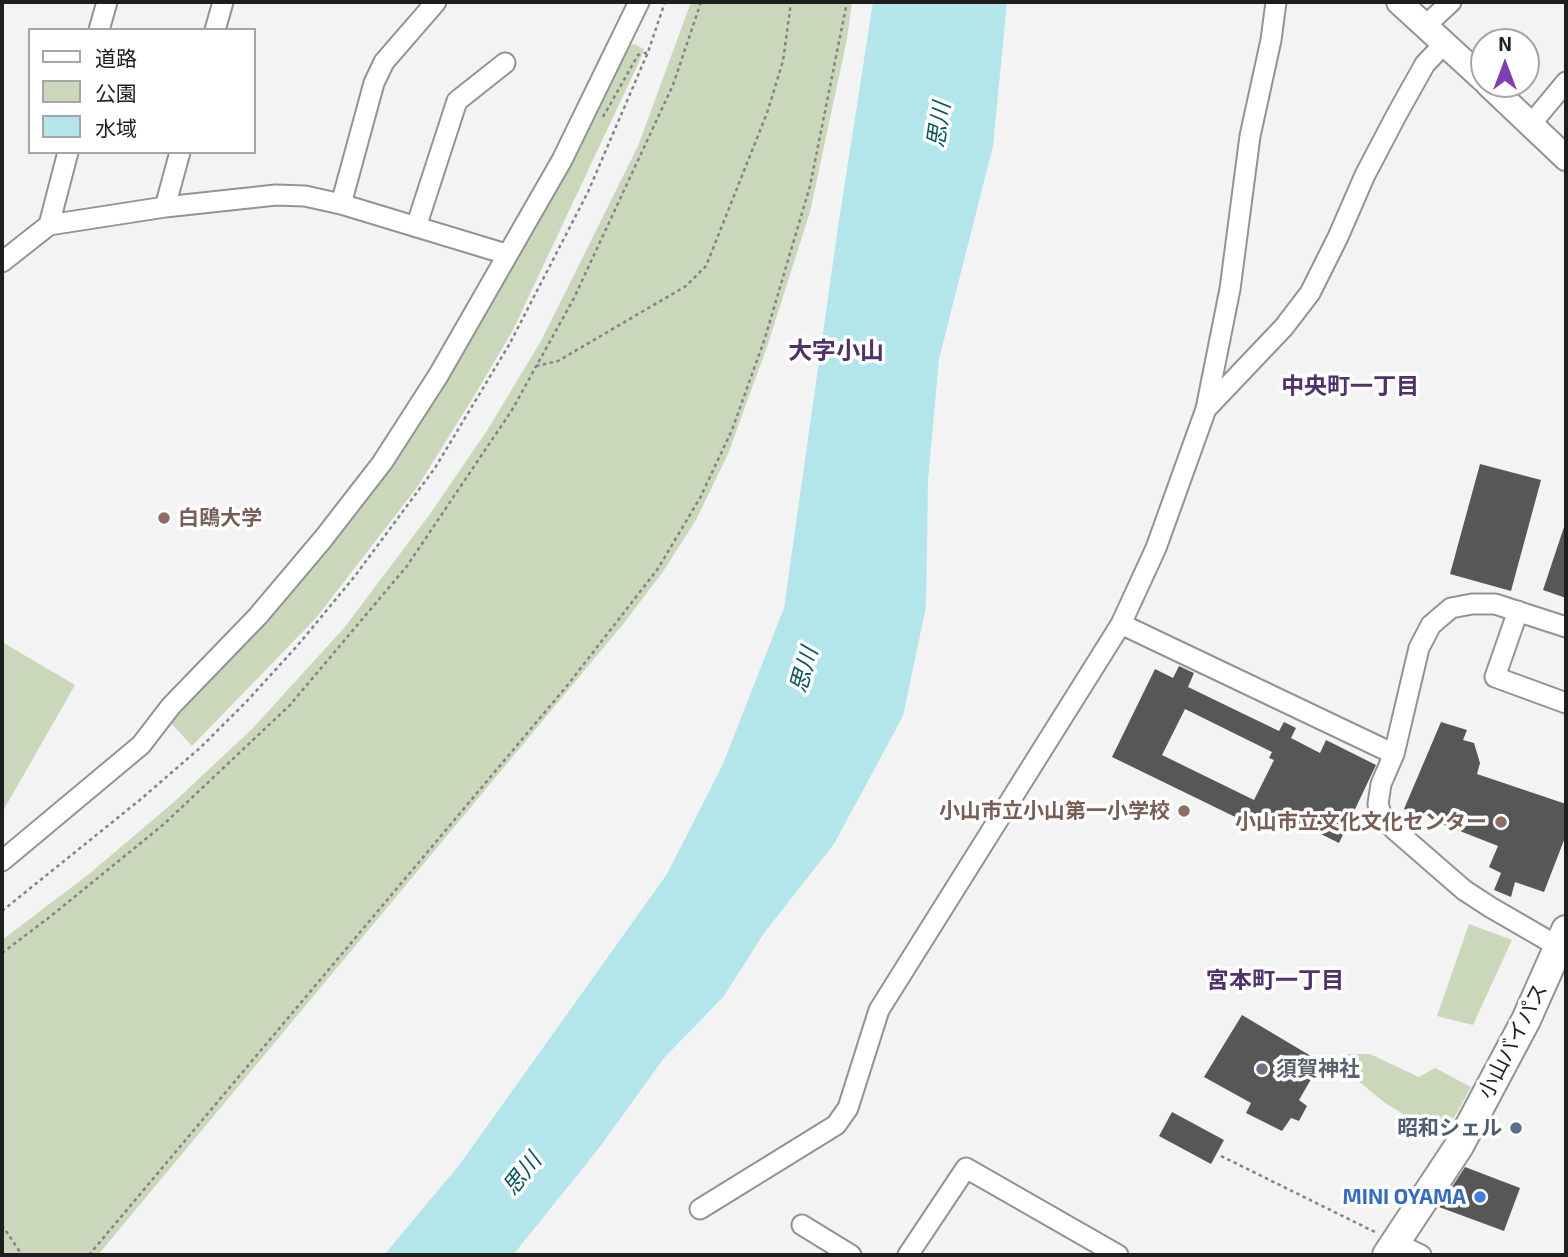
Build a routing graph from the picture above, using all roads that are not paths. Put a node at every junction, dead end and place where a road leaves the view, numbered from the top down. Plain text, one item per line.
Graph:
1 (107, 2) edge
2 (223, 2) edge
3 (436, 2) edge
4 (639, 2) edge
5 (1276, 2) edge
6 (1401, 2) edge
7 (1451, 2) edge
8 (1426, 25) junction
9 (100, 28) edge
10 (216, 28) edge
11 (1445, 43) junction
12 (505, 63) dead end
13 (1470, 67) edge
14 (1566, 82) edge
15 (1503, 98) edge
16 (1531, 124) junction
17 (67, 154) edge
18 (179, 154) edge
19 (1566, 158) edge
20 (341, 204) junction
21 (165, 207) junction
22 (49, 225) junction
23 (416, 227) junction
24 (506, 254) junction
25 (2, 262) edge
26 (1206, 409) junction
27 (1518, 611) junction
28 (1121, 624) junction
29 (1566, 627) edge
30 (1566, 703) edge
31 (1394, 754) junction
32 (2, 861) edge
33 (1564, 943) edge
34 (700, 1209) dead end
35 (802, 1225) dead end
36 (1392, 1249) edge
37 (851, 1255) edge
38 (908, 1255) edge
39 (1118, 1255) edge
40 (1421, 1255) edge

1 - 9 street
2 - 10 street
3 - 20 street
4 - 24 street
5 - 26 street
6 - 8 main road
7 - 8 street
8 - 11 main road
11 - 13 main road
11 - 26 street
12 - 23 street
14 - 16 street
15 - 16 main road
16 - 19 main road
17 - 22 street
18 - 21 street
20 - 21 street
20 - 23 street
21 - 22 street
22 - 25 street
23 - 24 street
24 - 32 street
26 - 28 street
27 - 29 street
27 - 30 street
27 - 31 street
28 - 31 street
28 - 34 street
31 - 33 street
33 - 36 highway, 小山バイパス
35 - 37 street
36 - 40 street
38 - 39 street

